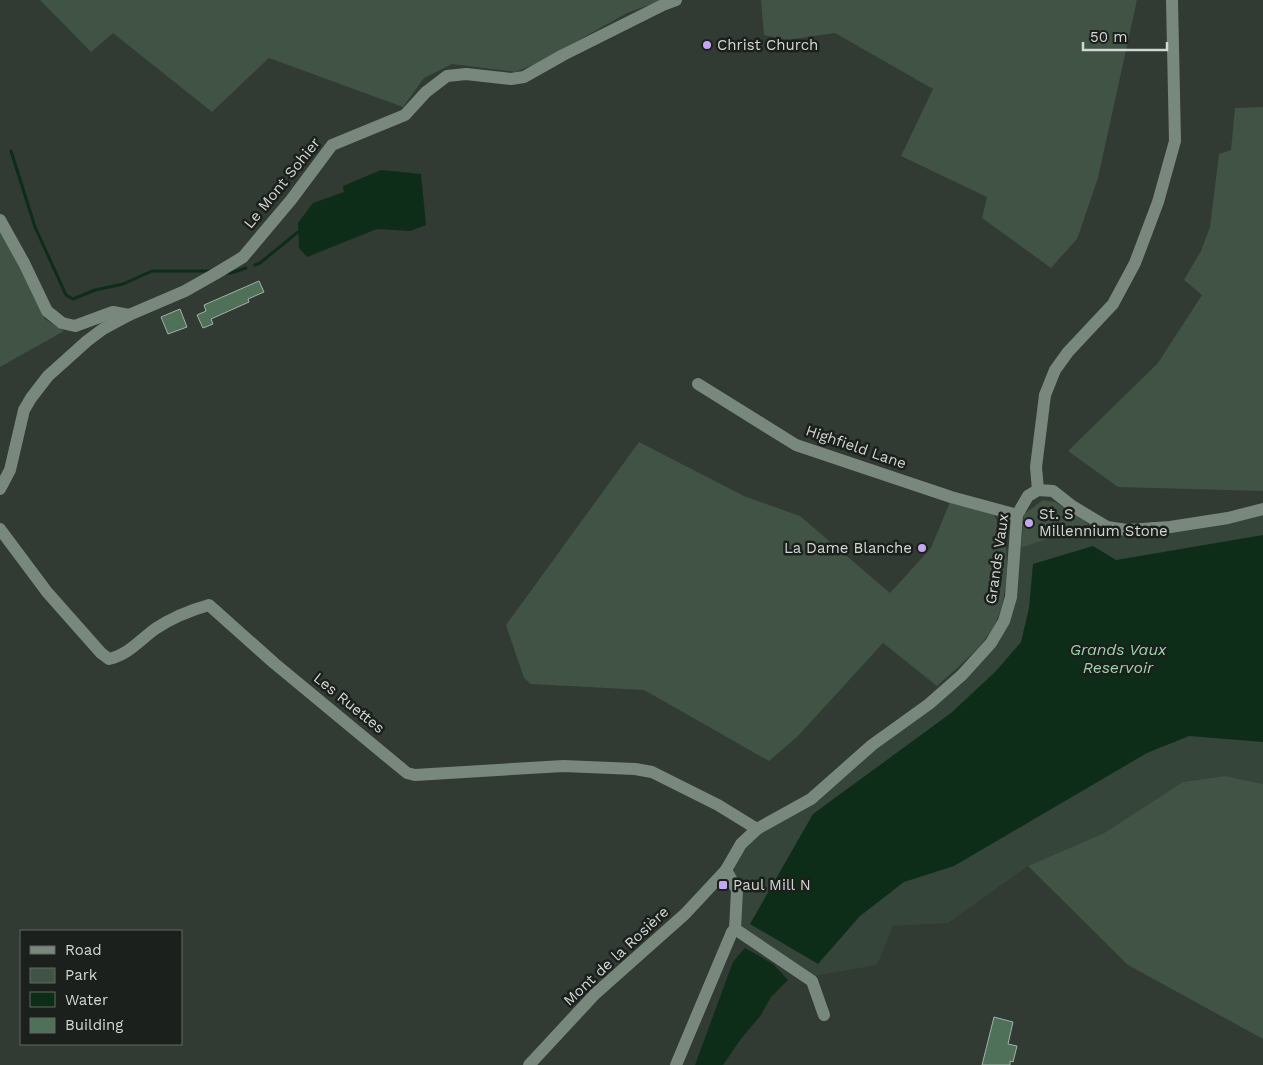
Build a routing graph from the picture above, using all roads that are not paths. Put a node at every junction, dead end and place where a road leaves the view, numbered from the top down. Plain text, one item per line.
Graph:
1 (676, 0) edge
2 (1172, 0) edge
3 (0, 220) edge
4 (129, 316) junction
5 (698, 384) dead end
6 (0, 489) edge
7 (1038, 490) junction
8 (1263, 509) edge
9 (1016, 515) junction
10 (0, 529) edge
11 (757, 829) junction
12 (726, 870) junction
13 (734, 929) junction
14 (824, 1015) dead end
15 (529, 1065) edge
16 (676, 1065) edge

1 - 4 street, Le Mont Sohier
2 - 7 street
3 - 4 street
4 - 6 street, Le Mont Sohier
5 - 9 street, Highfield Lane
7 - 8 street
7 - 9 street, Grands Vaux
9 - 11 street, Grands Vaux
10 - 11 street, Les Ruettes
11 - 12 street, Grands Vaux
12 - 13 street
12 - 15 street, Mont de la Rosière
13 - 14 street
13 - 16 street

